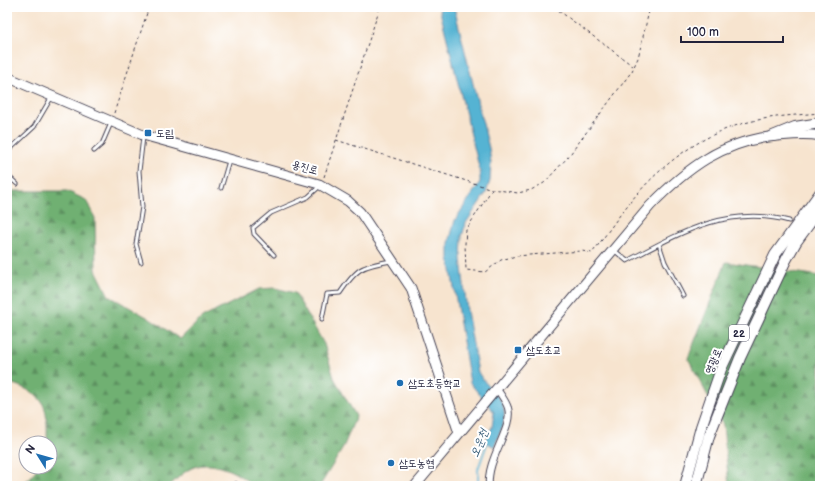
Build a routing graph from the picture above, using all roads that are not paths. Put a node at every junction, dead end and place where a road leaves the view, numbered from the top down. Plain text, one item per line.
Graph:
1 (7, 77) edge
2 (52, 96) junction
3 (111, 121) junction
4 (820, 123) edge
5 (143, 135) junction
6 (773, 136) junction
7 (820, 136) edge
8 (94, 151) dead end
9 (7, 152) edge
10 (230, 159) junction
11 (7, 175) edge
12 (17, 184) dead end
13 (321, 185) junction
14 (221, 188) dead end
15 (820, 193) edge
16 (820, 209) edge
17 (789, 221) dead end
18 (659, 244) junction
19 (614, 250) junction
20 (274, 255) dead end
21 (393, 260) junction
22 (141, 262) dead end
23 (683, 296) dead end
24 (322, 319) dead end
25 (497, 389) junction
26 (459, 433) junction
27 (415, 486) edge
28 (490, 486) edge
29 (685, 486) edge
30 (696, 486) edge

1 - 2 main road, 용진로
2 - 3 main road, 용진로
2 - 9 lane
3 - 5 main road, 용진로
3 - 8 lane
4 - 6 main road
5 - 10 main road, 용진로
5 - 22 lane
6 - 7 main road
6 - 19 main road
10 - 13 main road, 용진로
10 - 14 lane
11 - 12 lane
13 - 20 lane
13 - 21 main road, 용진로
15 - 29 main road, 영광로 / 22
16 - 30 main road, 22
17 - 18 lane
18 - 19 lane
18 - 23 lane
19 - 25 main road
21 - 24 lane
21 - 26 main road, 용진로
25 - 26 main road
25 - 28 street
26 - 27 main road

